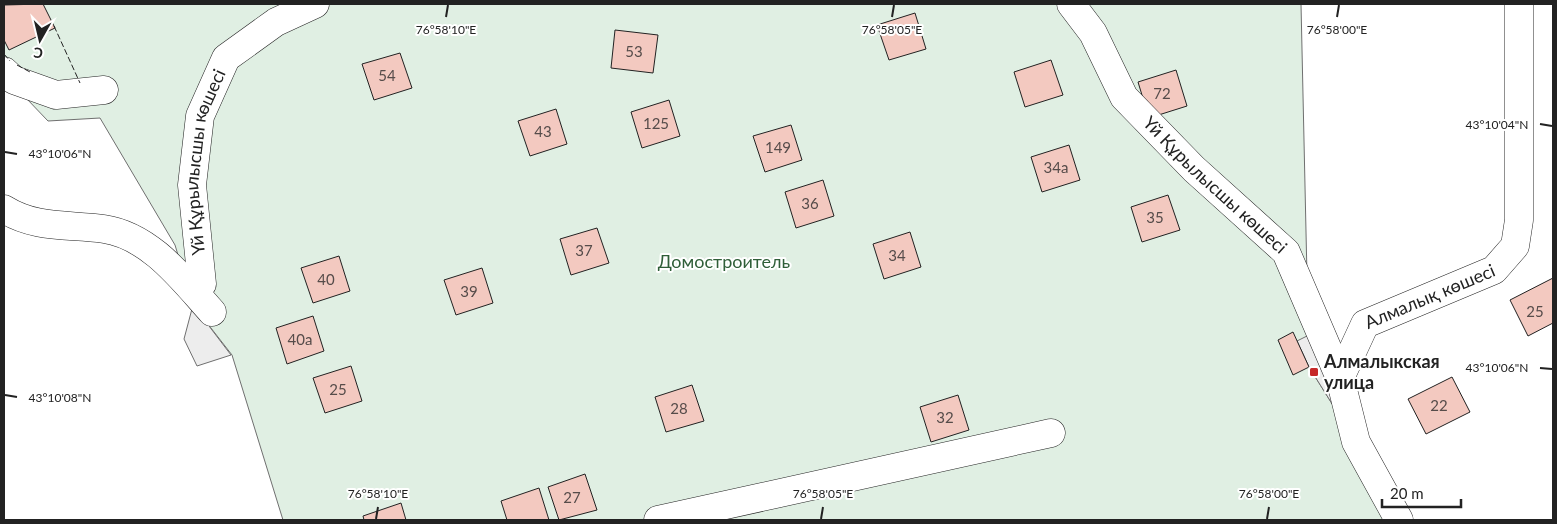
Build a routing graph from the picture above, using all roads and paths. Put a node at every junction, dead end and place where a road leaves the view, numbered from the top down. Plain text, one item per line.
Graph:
1 (315, 4) edge
2 (1070, 4) edge
3 (1519, 4) edge
4 (4, 71) edge
5 (104, 90) dead end
6 (4, 209) edge
7 (202, 284) dead end
8 (212, 312) dead end
9 (1340, 378) junction
10 (1051, 433) dead end
11 (658, 520) edge
12 (1399, 520) edge

1 - 7 street, Үй Құрылысшы көшесі
2 - 9 street, Үй Құрылысшы көшесі
3 - 9 street, Алмалық көшесі
4 - 5 street
6 - 8 street
9 - 12 street
10 - 11 street

